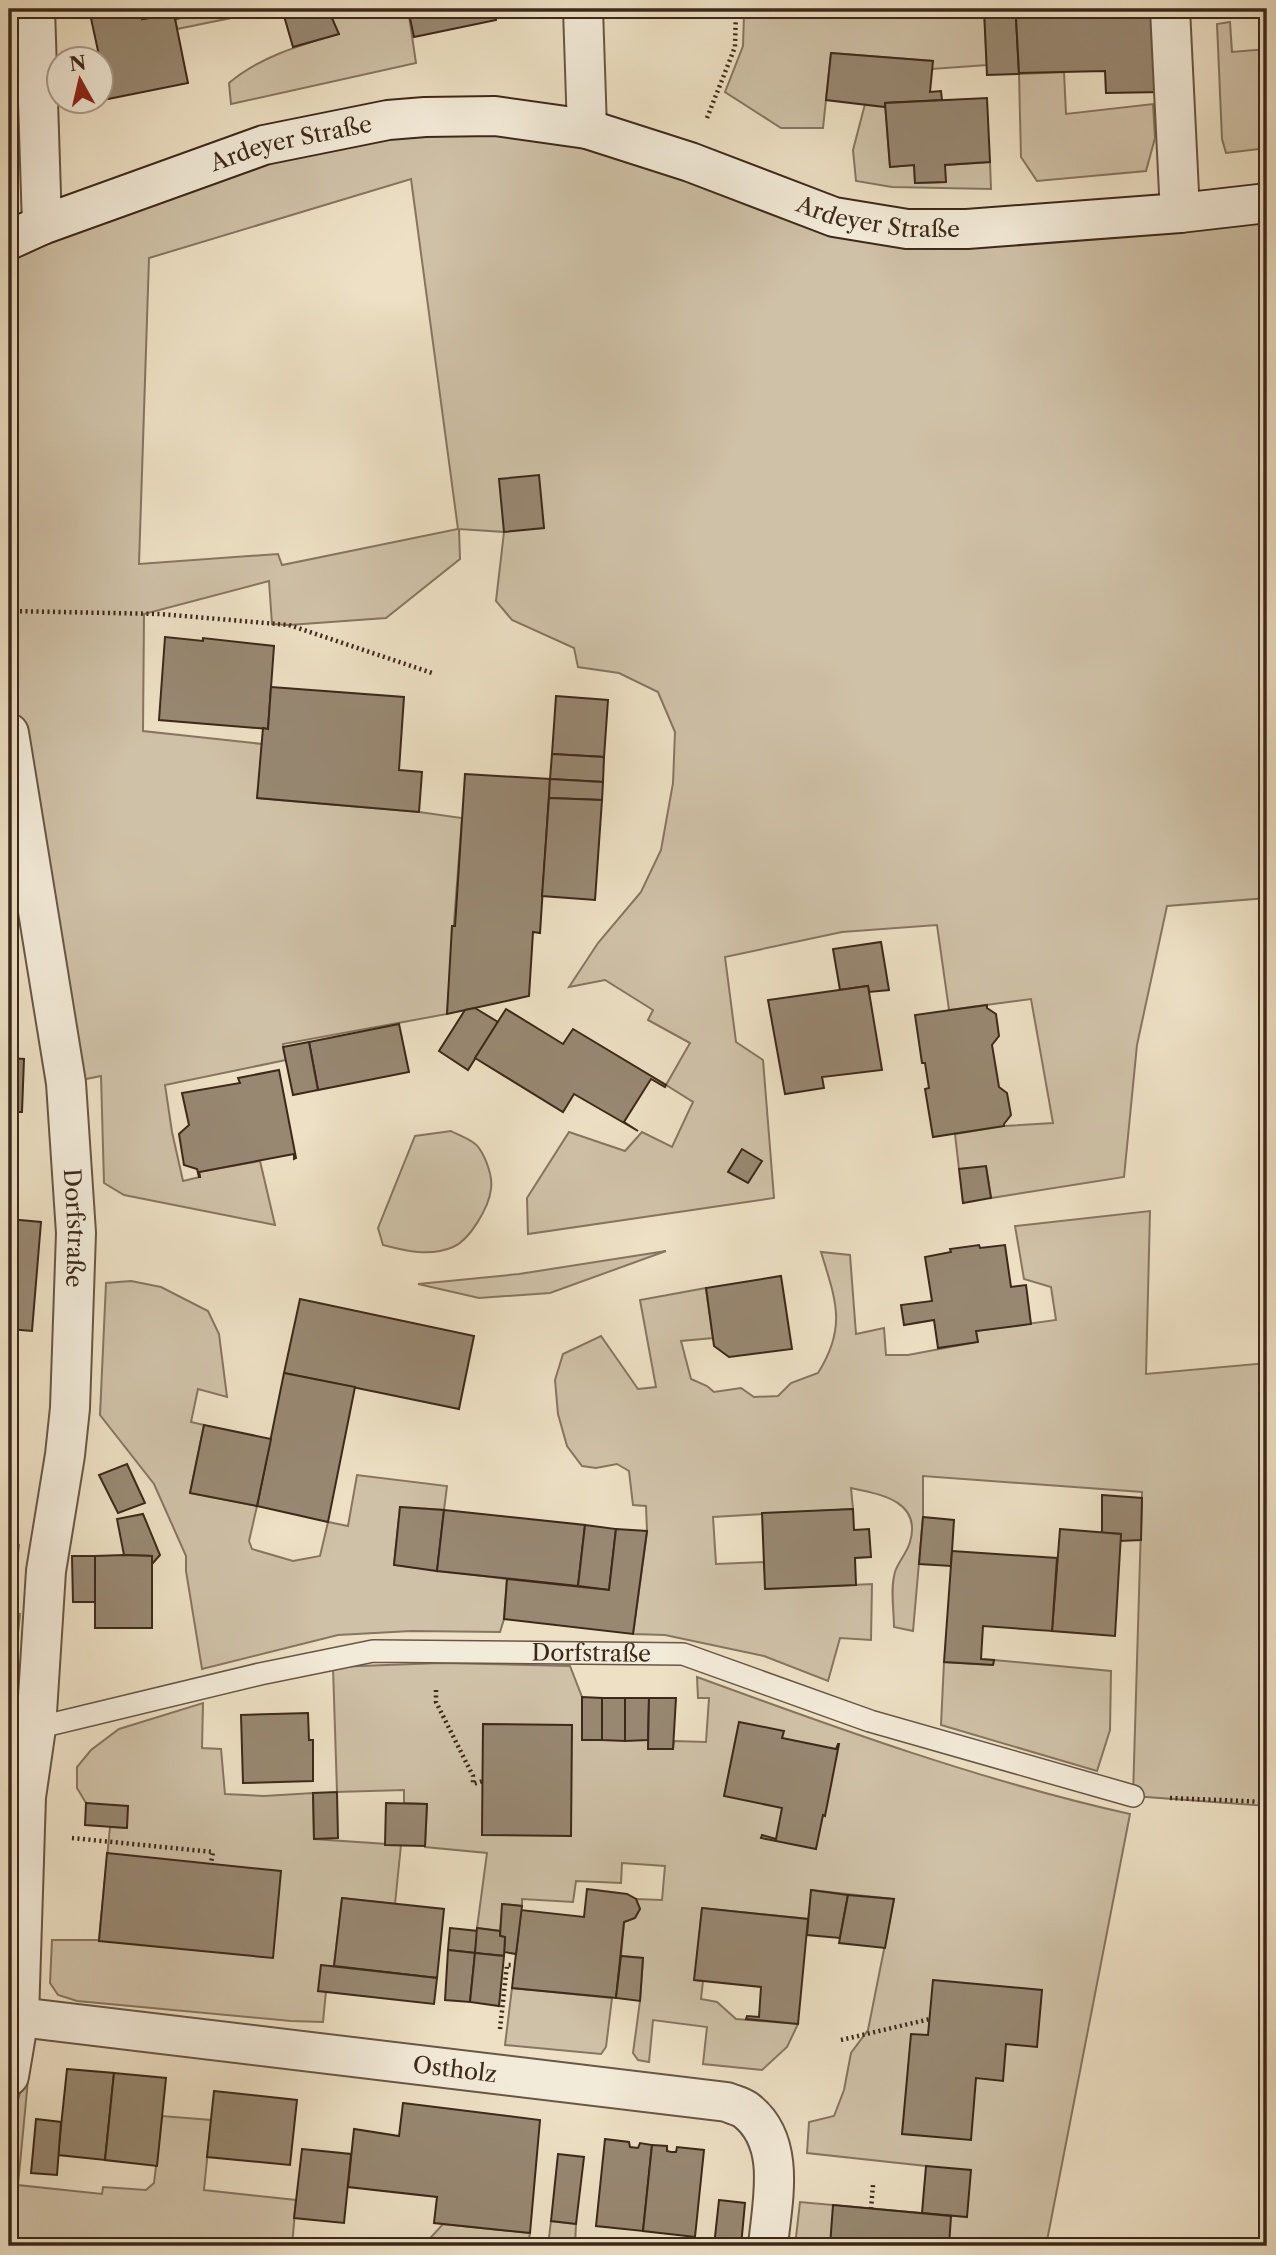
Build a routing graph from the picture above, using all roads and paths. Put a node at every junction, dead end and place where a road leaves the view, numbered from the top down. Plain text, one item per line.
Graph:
1 (35, 9) edge
2 (583, 9) edge
3 (736, 9) edge
4 (1170, 9) edge
5 (587, 130) junction
6 (690, 162) junction
7 (1267, 203) edge
8 (1180, 213) junction
9 (25, 233) edge
10 (9, 611) edge
11 (435, 674) dead end
12 (9, 733) edge
13 (435, 1651) junction
14 (36, 1728) junction
15 (483, 1782) dead end
16 (1133, 1796) joint
17 (1267, 1802) edge
18 (20, 1812) edge
19 (211, 1863) dead end
20 (515, 1965) dead end
21 (19, 2017) junction
22 (930, 2019) dead end
23 (841, 2040) dead end
24 (495, 2074) junction
25 (9, 2076) edge
26 (873, 2185) dead end
27 (871, 2209) dead end
28 (768, 2246) edge

1 - 9 street
2 - 5 street
3 - 6 path
4 - 8 street
5 - 6 street, Ardeyer Straße
5 - 9 street, Ardeyer Straße
6 - 8 street, Ardeyer Straße
7 - 8 street, Ardeyer Straße
10 - 11 path
12 - 14 street, Dorfstraße
13 - 14 lane, Dorfstraße
13 - 15 path
13 - 16 lane, Dorfstraße
14 - 18 street, Dorfstraße
16 - 17 path
18 - 19 path
18 - 21 street, Dorfstraße
20 - 24 path
21 - 24 street, Ostholz
21 - 25 street, Dorfstraße
22 - 23 path
24 - 28 street, Ostholz
26 - 27 path

